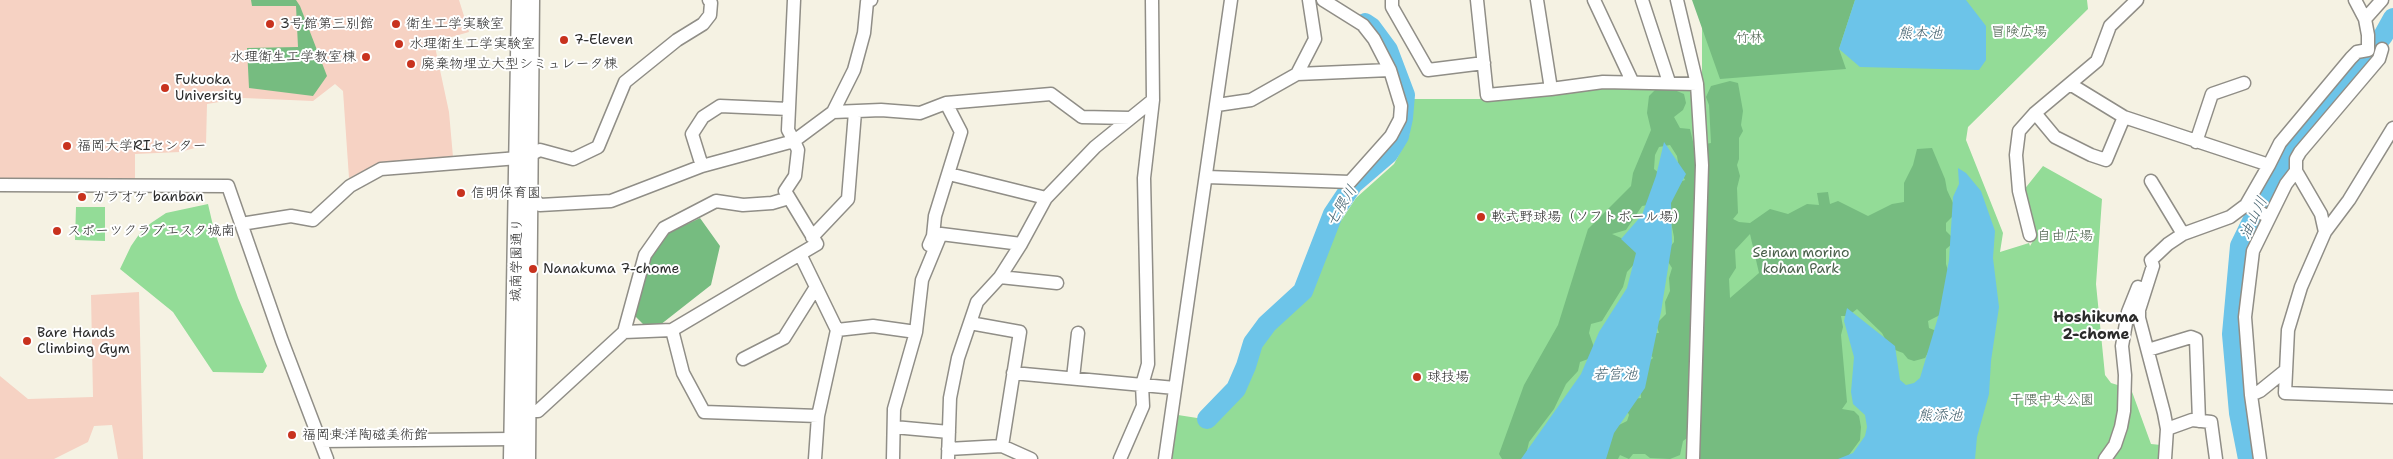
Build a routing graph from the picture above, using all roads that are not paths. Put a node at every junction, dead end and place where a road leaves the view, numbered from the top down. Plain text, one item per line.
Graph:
1 (520, 0) edge
2 (531, 0) edge
3 (709, 0) edge
4 (794, 0) edge
5 (1152, 0) edge
6 (1231, 0) edge
7 (1309, 0) edge
8 (1323, 0) edge
9 (1392, 0) edge
10 (1477, 0) edge
11 (1537, 0) edge
12 (1595, 0) edge
13 (1642, 0) edge
14 (1677, 0) edge
15 (2137, 0) edge
16 (2355, 0) edge
17 (2382, 0) edge
18 (868, 1) edge
19 (2365, 19) junction
20 (2387, 48) edge
21 (2368, 50) junction
22 (1484, 63) junction
23 (1390, 70) junction
24 (1298, 74) junction
25 (1632, 81) junction
26 (1670, 82) junction
27 (2244, 83) dead end
28 (1698, 84) junction
29 (2070, 84) junction
30 (1551, 89) junction
31 (1153, 100) junction
32 (946, 103) junction
33 (1217, 105) junction
34 (789, 109) junction
35 (833, 112) junction
36 (855, 112) junction
37 (2035, 113) junction
38 (1130, 118) junction
39 (2124, 118) junction
40 (2393, 128) edge
41 (794, 140) junction
42 (2196, 142) junction
43 (524, 156) junction
44 (2269, 165) junction
45 (702, 166) junction
46 (2296, 171) junction
47 (949, 174) junction
48 (1207, 177) junction
49 (2151, 181) dead end
50 (0, 185) edge
51 (530, 196) junction
52 (789, 198) junction
53 (1046, 198) junction
54 (2246, 205) junction
55 (2269, 217) junction
56 (241, 224) junction
57 (2325, 232) junction
58 (2183, 234) junction
59 (2030, 235) dead end
60 (812, 237) junction
61 (1021, 244) junction
62 (800, 254) junction
63 (2152, 260) junction
64 (1000, 277) junction
65 (1057, 283) dead end
66 (816, 287) junction
67 (912, 303) dead end
68 (970, 323) junction
69 (672, 330) junction
70 (836, 330) junction
71 (624, 332) junction
72 (916, 332) junction
73 (1078, 333) dead end
74 (2148, 350) junction
75 (743, 359) dead end
76 (2286, 370) junction
77 (1013, 373) junction
78 (1072, 378) junction
79 (1142, 385) junction
80 (1176, 388) junction
81 (2251, 395) junction
82 (2393, 397) edge
83 (528, 411) junction
84 (818, 416) junction
85 (2199, 421) junction
86 (894, 427) junction
87 (2167, 429) junction
88 (949, 432) junction
89 (512, 439) junction
90 (320, 441) junction
91 (993, 451) edge
92 (948, 454) edge
93 (327, 459) edge
94 (512, 459) edge
95 (527, 459) edge
96 (815, 459) edge
97 (893, 459) edge
98 (1031, 459) edge
99 (1120, 459) edge
100 (1165, 459) edge
101 (1693, 459) edge
102 (2105, 459) edge
103 (2165, 459) edge
104 (2216, 459) edge
105 (2260, 459) edge

1 - 43 street, 城南学園通り
2 - 43 street, 城南学園通り
3 - 43 street
4 - 34 street
5 - 31 street
6 - 33 street
7 - 24 street
8 - 23 street
9 - 22 street
10 - 22 street
11 - 30 street
12 - 25 street
13 - 26 street
14 - 28 street
15 - 29 street
16 - 19 street
17 - 19 street
18 - 35 street
19 - 21 street
20 - 21 street
20 - 46 street
21 - 44 street
22 - 30 street
23 - 24 street
23 - 48 street
24 - 33 street
25 - 26 street
25 - 30 street
26 - 28 street
27 - 42 street
28 - 101 street
29 - 37 street
29 - 39 street
31 - 38 street
31 - 79 street
32 - 36 street
32 - 38 street
32 - 47 street
33 - 48 street
34 - 41 street
34 - 45 street
35 - 36 street
35 - 41 street
36 - 60 street
37 - 39 street
37 - 59 street
38 - 53 street
39 - 42 street
40 - 57 street
41 - 45 street
41 - 52 street
42 - 44 street
43 - 51 street, 城南学園通り
43 - 56 street
43 - 89 street, 城南学園通り
44 - 54 street
45 - 51 street
46 - 55 street
46 - 57 street
47 - 53 street
47 - 67 street
48 - 80 street
49 - 58 street
50 - 56 street
51 - 83 street, 城南学園通り
52 - 60 street
52 - 71 street
53 - 61 street
54 - 55 street
54 - 58 street
55 - 81 street
56 - 90 street
57 - 76 street
58 - 63 street
60 - 62 street
61 - 64 street
61 - 72 street
62 - 66 street
62 - 69 street
63 - 74 street
63 - 102 street
64 - 65 street
64 - 68 street
66 - 70 street
66 - 75 street
68 - 77 street
68 - 88 street
69 - 71 street
69 - 84 street
70 - 72 street
70 - 84 street
71 - 83 street
72 - 86 street
73 - 78 street
74 - 85 street
74 - 87 street
76 - 81 street
76 - 82 street
77 - 78 street
77 - 91 street
78 - 79 street
79 - 80 street
79 - 99 street
80 - 100 street
81 - 105 street
83 - 95 street, 城南学園通り
84 - 96 street
85 - 87 street
85 - 104 street
86 - 88 street
86 - 97 street
87 - 103 street
88 - 92 street
89 - 90 street
89 - 94 street, 城南学園通り
90 - 93 street
91 - 92 street
91 - 98 street

